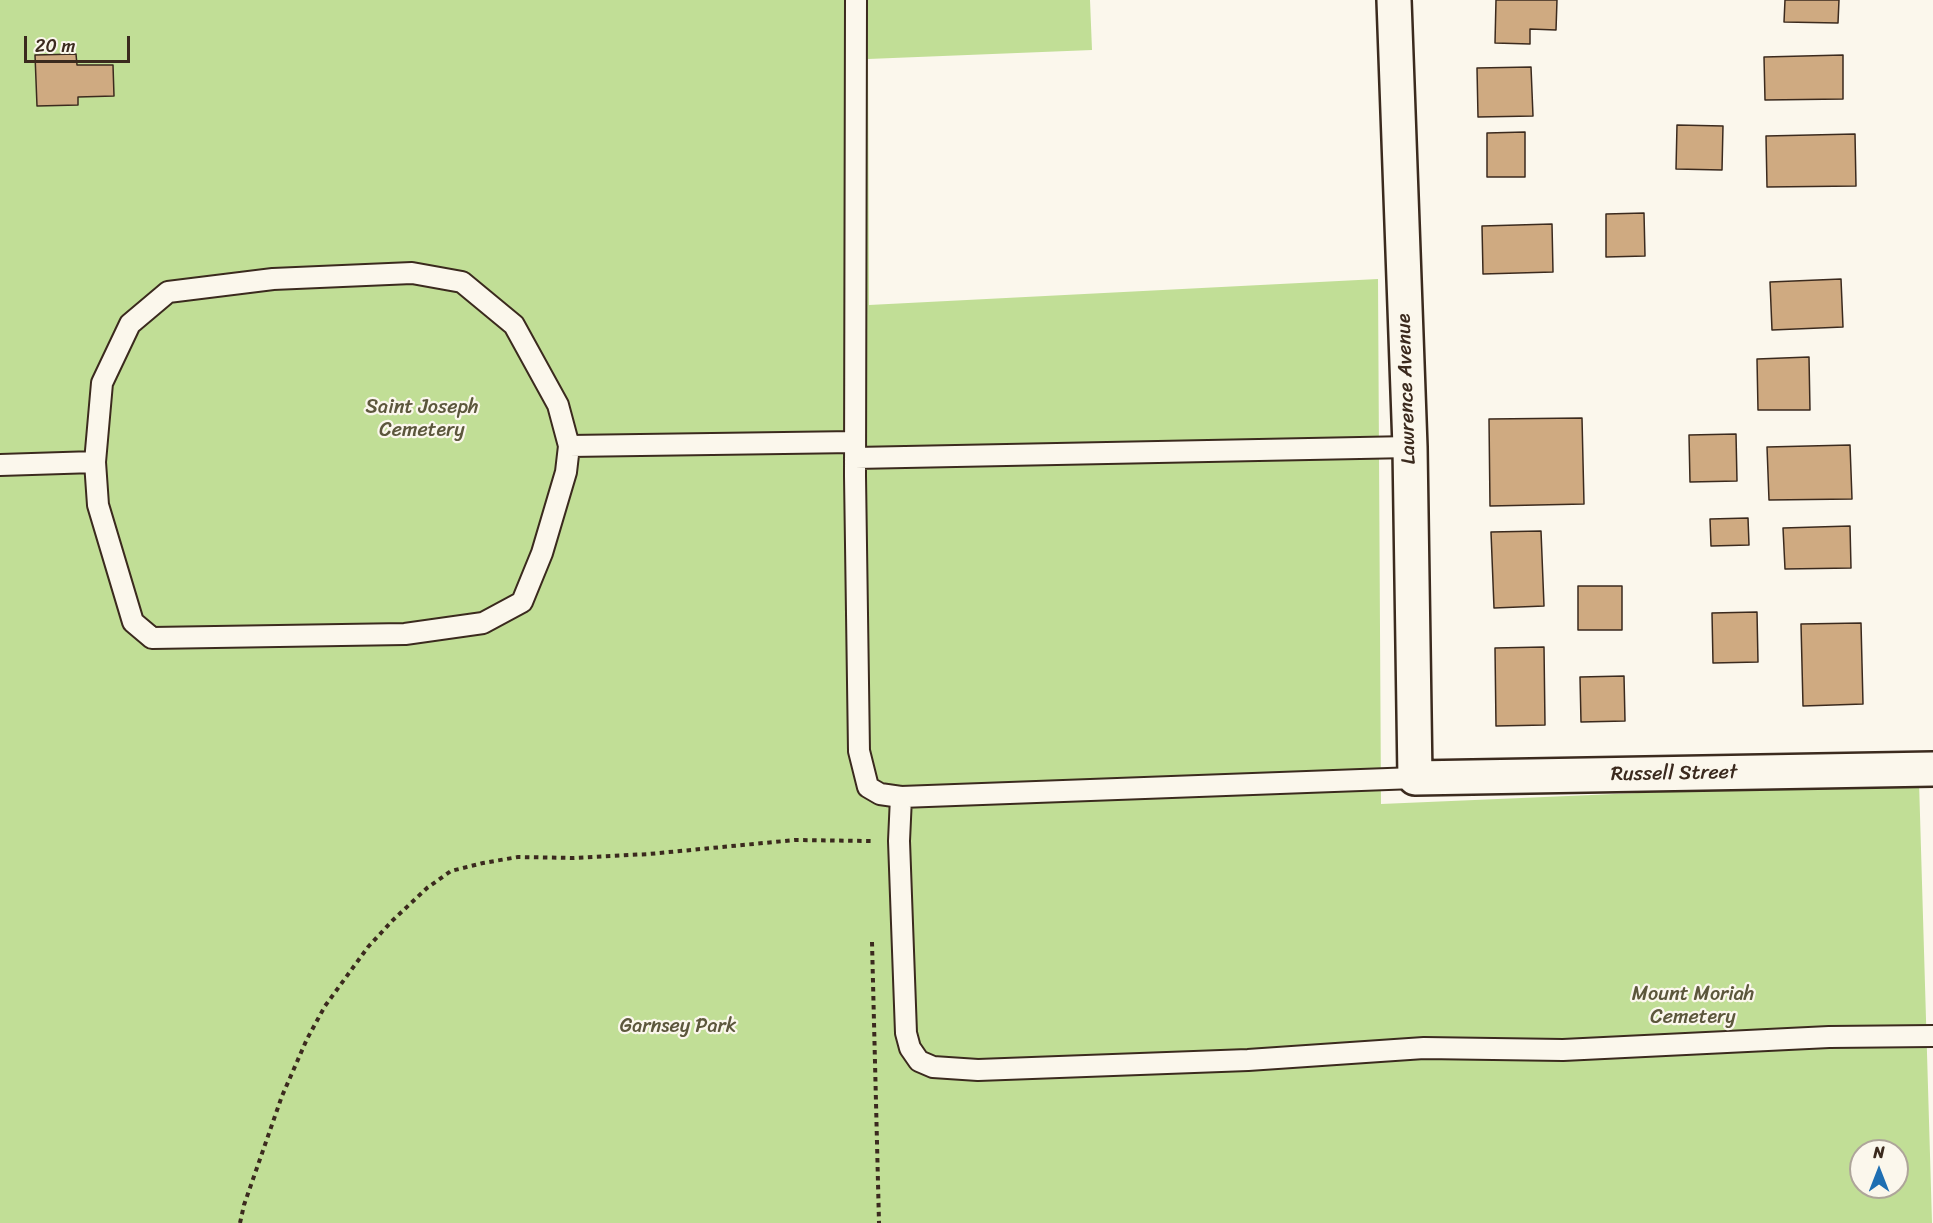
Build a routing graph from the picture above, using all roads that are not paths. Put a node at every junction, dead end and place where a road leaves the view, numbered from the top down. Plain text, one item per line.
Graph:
1 (855, 0) edge
2 (1394, 0) edge
3 (569, 446) junction
4 (1410, 447) junction
5 (855, 450) junction
6 (95, 462) junction
7 (0, 465) edge
8 (1933, 769) edge
9 (1415, 778) junction
10 (901, 797) junction
11 (1933, 1036) edge

1 - 5 lane
2 - 4 street, Lawrence Avenue
3 - 5 lane
3 - 6 lane
3 - 6 lane
4 - 5 lane
4 - 9 street, Lawrence Avenue
5 - 10 lane
6 - 7 lane
8 - 9 street, Russell Street
9 - 10 lane
10 - 11 lane

